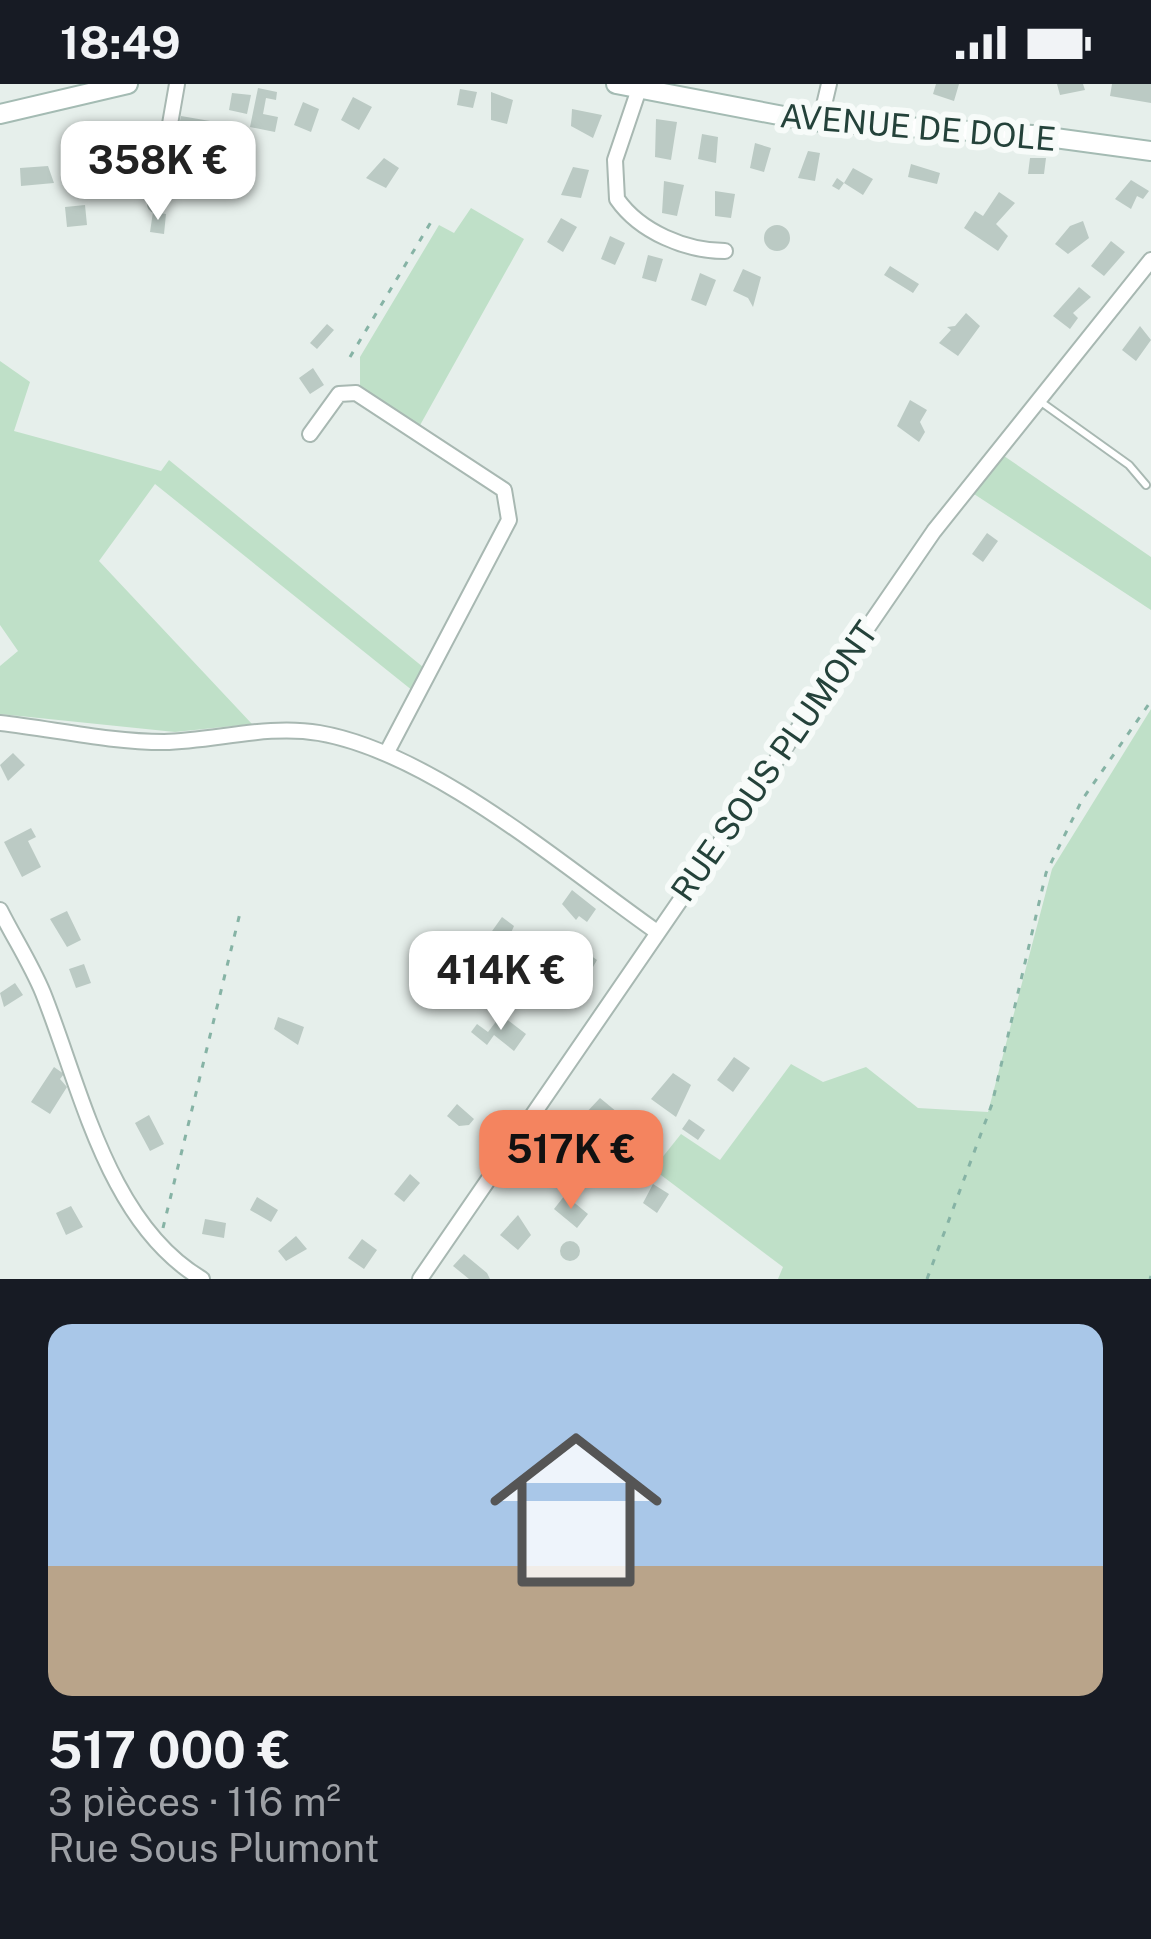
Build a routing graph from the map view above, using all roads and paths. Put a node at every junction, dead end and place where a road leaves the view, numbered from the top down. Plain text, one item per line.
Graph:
1 (126, 84) edge
2 (177, 84) edge
3 (616, 84) edge
4 (829, 84) edge
5 (639, 89) junction
6 (0, 114) edge
7 (820, 122) junction
8 (1151, 151) edge
9 (156, 204) dead end
10 (431, 222) dead end
11 (725, 251) dead end
12 (1151, 260) edge
13 (350, 357) dead end
14 (1039, 400) junction
15 (310, 434) dead end
16 (1146, 485) dead end
17 (1151, 701) edge
18 (0, 723) edge
19 (387, 752) junction
20 (241, 909) dead end
21 (2, 918) edge
22 (657, 932) junction
23 (156, 1242) junction
24 (202, 1279) edge
25 (420, 1279) edge
26 (927, 1279) edge

1 - 6 main road
2 - 9 street
3 - 5 main road, AVENUE DE DOLE
4 - 7 street
5 - 7 main road, AVENUE DE DOLE
5 - 11 street
7 - 8 main road, AVENUE DE DOLE
10 - 13 path
12 - 14 street, RUE SOUS PLUMONT
14 - 16 lane
14 - 22 street, RUE SOUS PLUMONT
15 - 19 street
17 - 26 path
18 - 19 street
19 - 22 street
20 - 23 path
21 - 23 street
22 - 25 street, RUE SOUS PLUMONT
23 - 24 street

